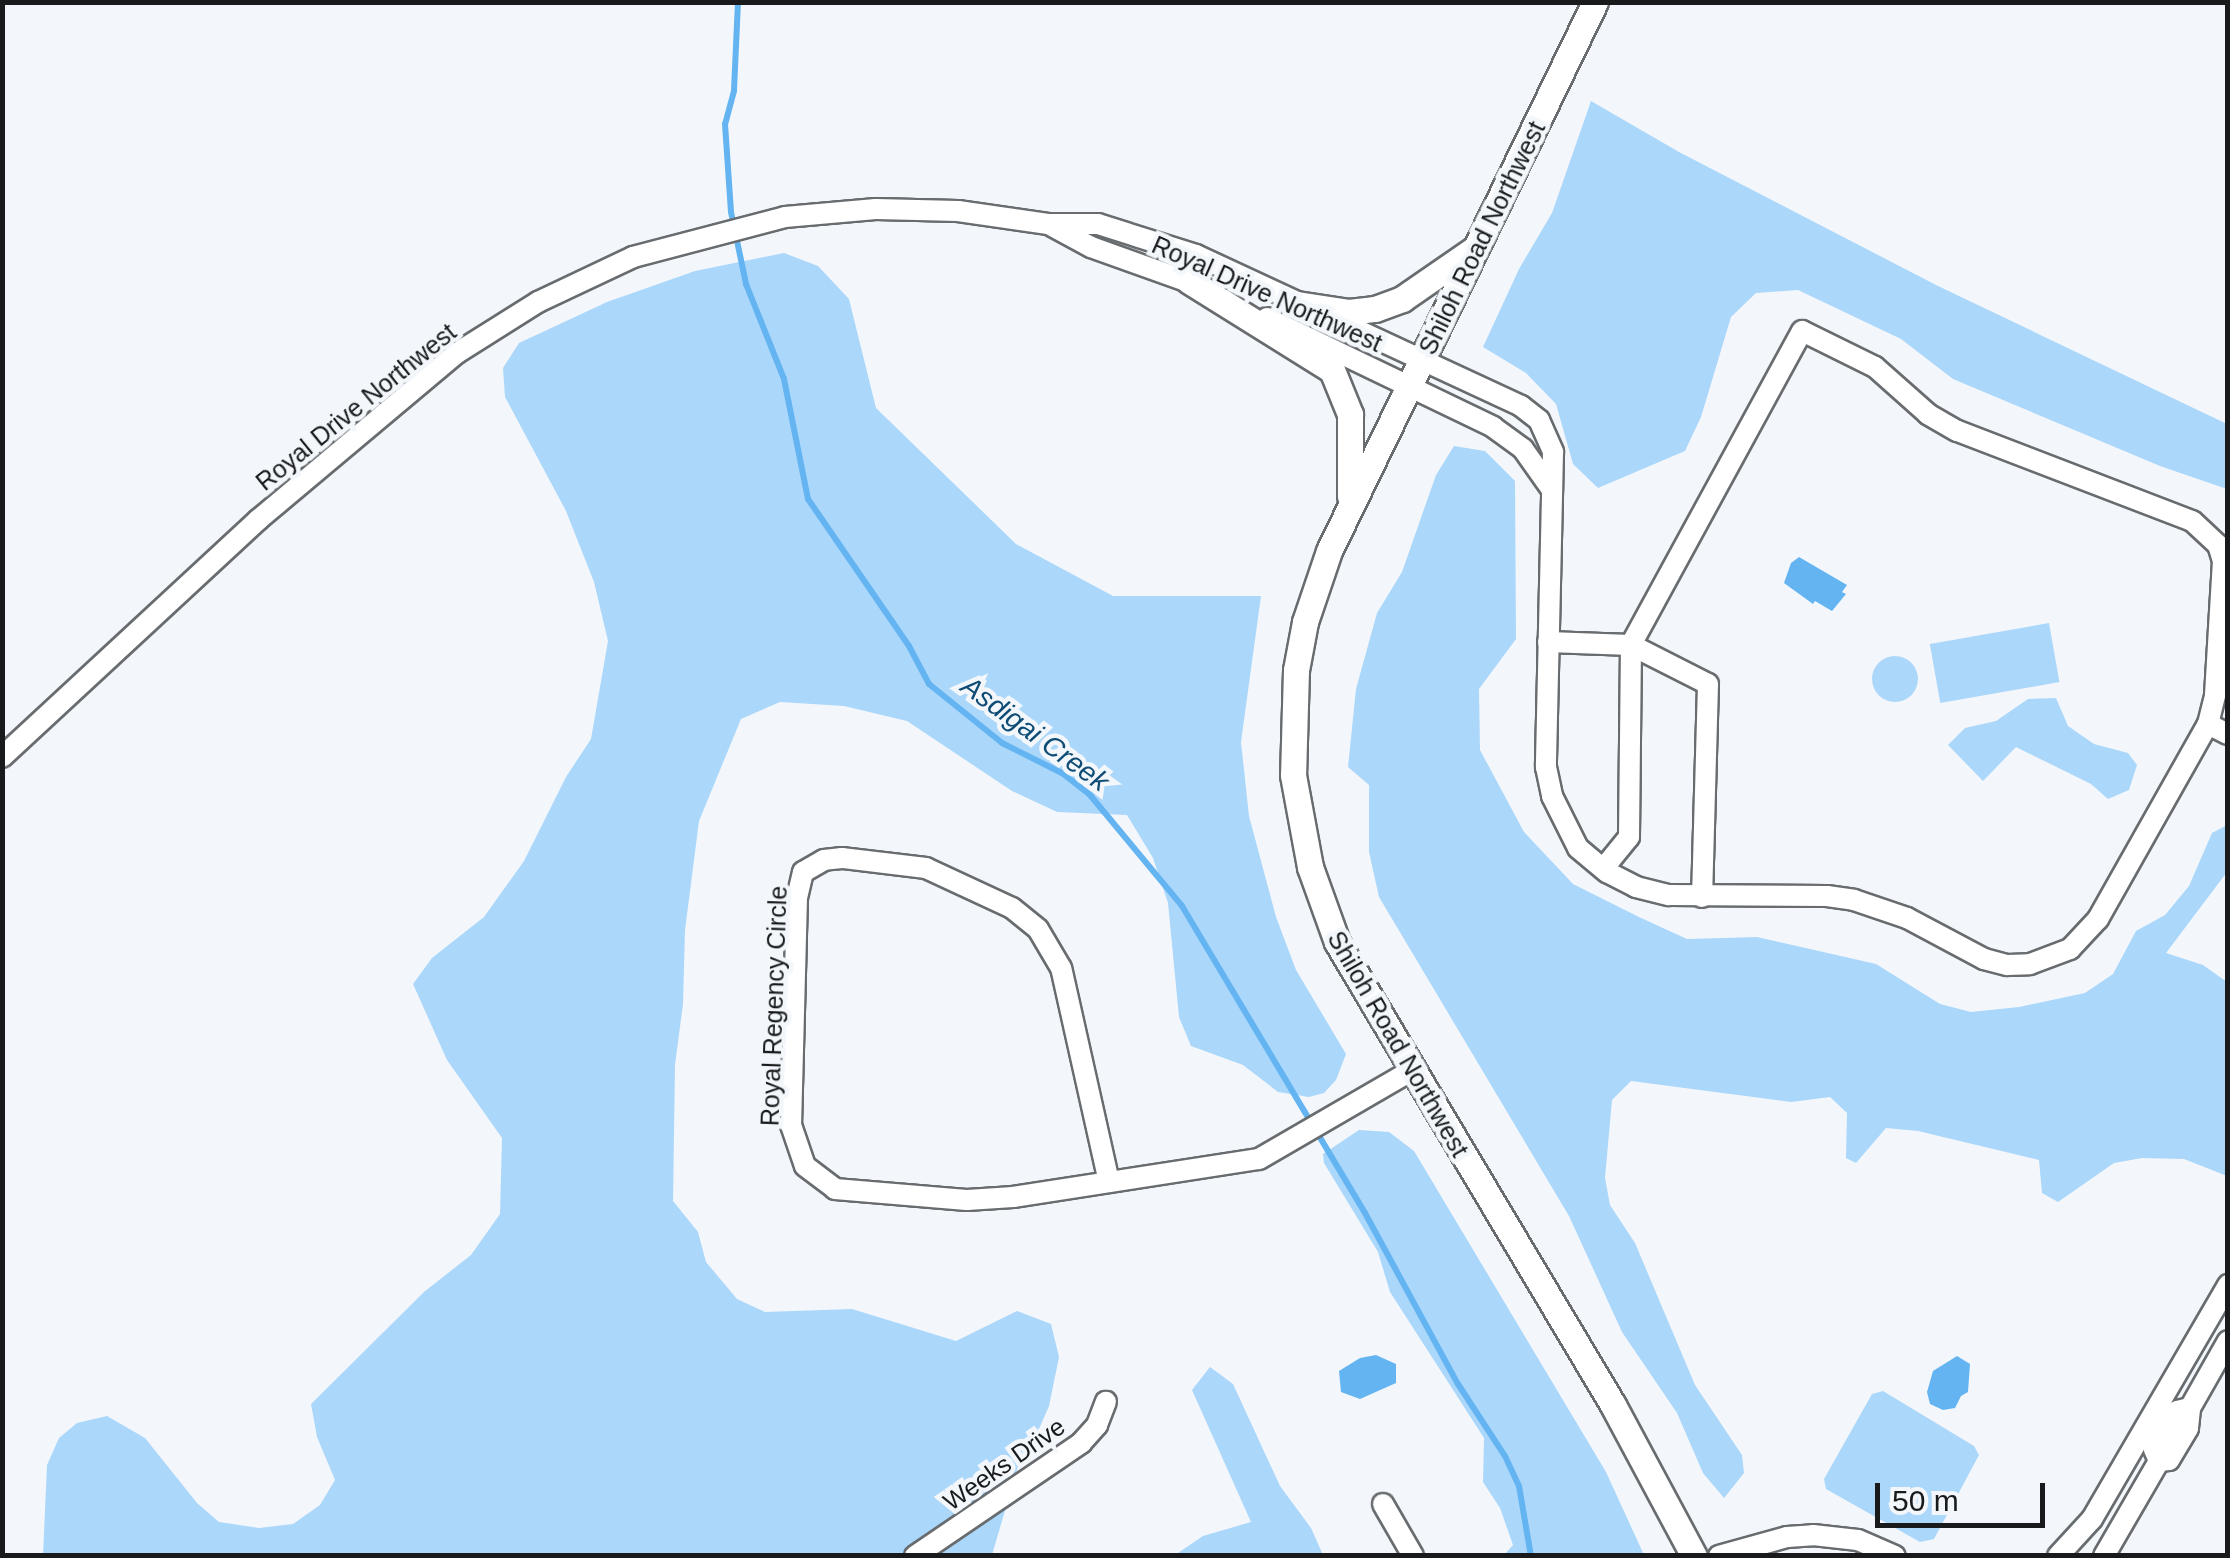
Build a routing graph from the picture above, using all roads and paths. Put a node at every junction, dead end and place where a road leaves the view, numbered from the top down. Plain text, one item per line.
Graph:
1 (1595, 2) edge
2 (1048, 224) junction
3 (1477, 247) junction
4 (1189, 281) junction
5 (1297, 304) junction
6 (1424, 360) junction
7 (1410, 386) junction
8 (1552, 490) junction
9 (1350, 506) junction
10 (1548, 642) junction
11 (1631, 645) junction
12 (2208, 724) junction
13 (2228, 734) edge
14 (2, 756) edge
15 (1603, 869) junction
16 (1702, 897) junction
17 (1411, 1071) junction
18 (1109, 1182) junction
19 (2228, 1284) edge
20 (2228, 1341) edge
21 (1106, 1402) dead end
22 (1382, 1504) dead end
23 (915, 1556) edge
24 (1413, 1556) edge
25 (1694, 1556) edge
26 (1719, 1556) edge
27 (1895, 1556) edge
28 (2058, 1556) edge
29 (2104, 1556) edge

1 - 3 street, Shiloh Road Northwest
2 - 4 street, Royal Drive Northwest
2 - 5 street, Royal Drive Northwest
2 - 14 street, Royal Drive Northwest
3 - 5 street
3 - 6 street, Shiloh Road Northwest
4 - 7 street, Royal Drive Northwest
4 - 9 street
5 - 6 street, Royal Drive Northwest
6 - 7 street, Shiloh Road Northwest
6 - 8 street, Royal Drive Northwest
7 - 8 street, Royal Drive Northwest
7 - 9 street, Shiloh Road Northwest
8 - 10 street, Royal Drive Northwest
9 - 17 street, Shiloh Road Northwest
10 - 11 street
10 - 15 street, Royal Drive Northwest
11 - 12 street
11 - 15 street
11 - 16 street
12 - 13 street
12 - 16 street
15 - 16 street
17 - 18 street, Royal Regency Circle
17 - 25 street, Shiloh Road Northwest
18 - 18 street, Royal Regency Circle
19 - 28 street
20 - 29 street
21 - 23 street, Weeks Drive
22 - 24 street
26 - 27 street

